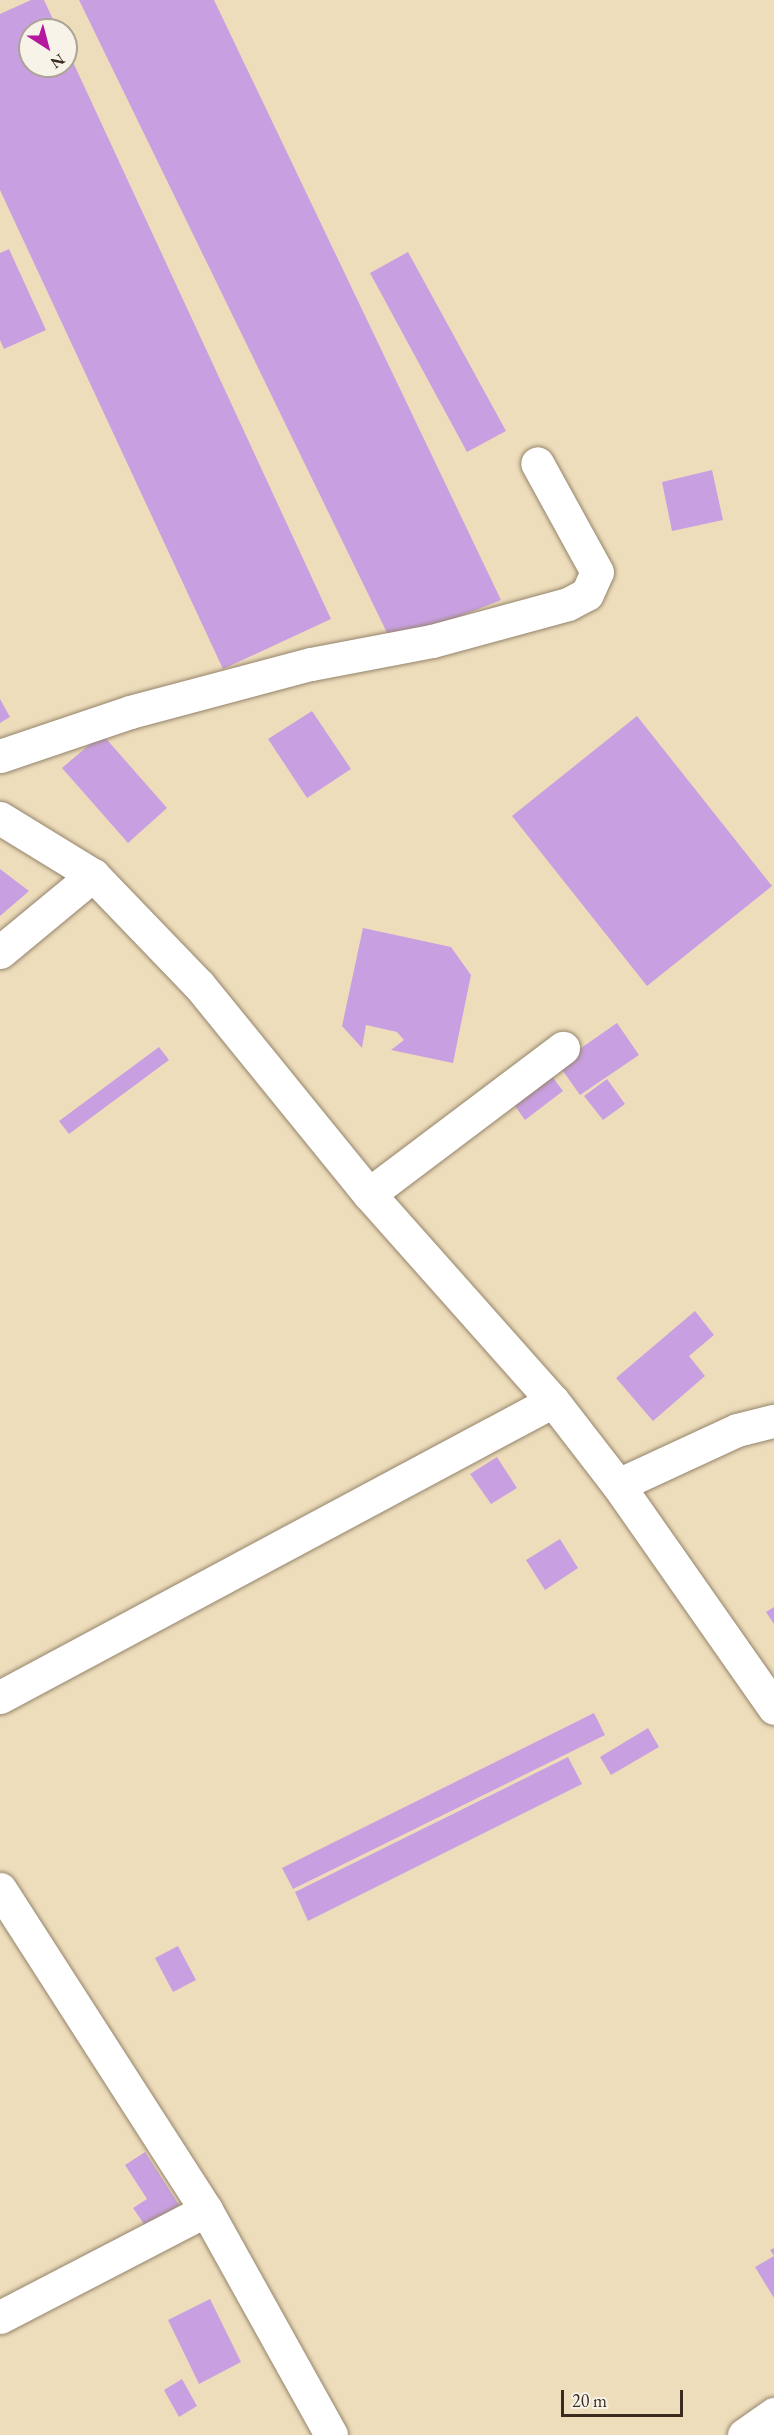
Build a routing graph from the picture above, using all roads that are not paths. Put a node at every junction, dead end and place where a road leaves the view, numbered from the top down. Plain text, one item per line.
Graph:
1 (537, 463) dead end
2 (0, 756) edge
3 (0, 818) edge
4 (93, 875) junction
5 (0, 952) edge
6 (563, 1048) dead end
7 (369, 1194) junction
8 (553, 1401) junction
9 (774, 1421) edge
10 (618, 1485) junction
11 (0, 1697) edge
12 (774, 1708) edge
13 (0, 1889) edge
14 (206, 2210) junction
15 (0, 2317) edge
16 (774, 2414) edge
17 (330, 2435) edge
18 (744, 2435) edge

1 - 2 street
3 - 4 street
4 - 5 street
4 - 7 street
6 - 7 street
7 - 8 street
8 - 10 street
8 - 11 street
9 - 10 street
10 - 12 street
13 - 14 street
14 - 15 street
14 - 17 street
16 - 18 street

